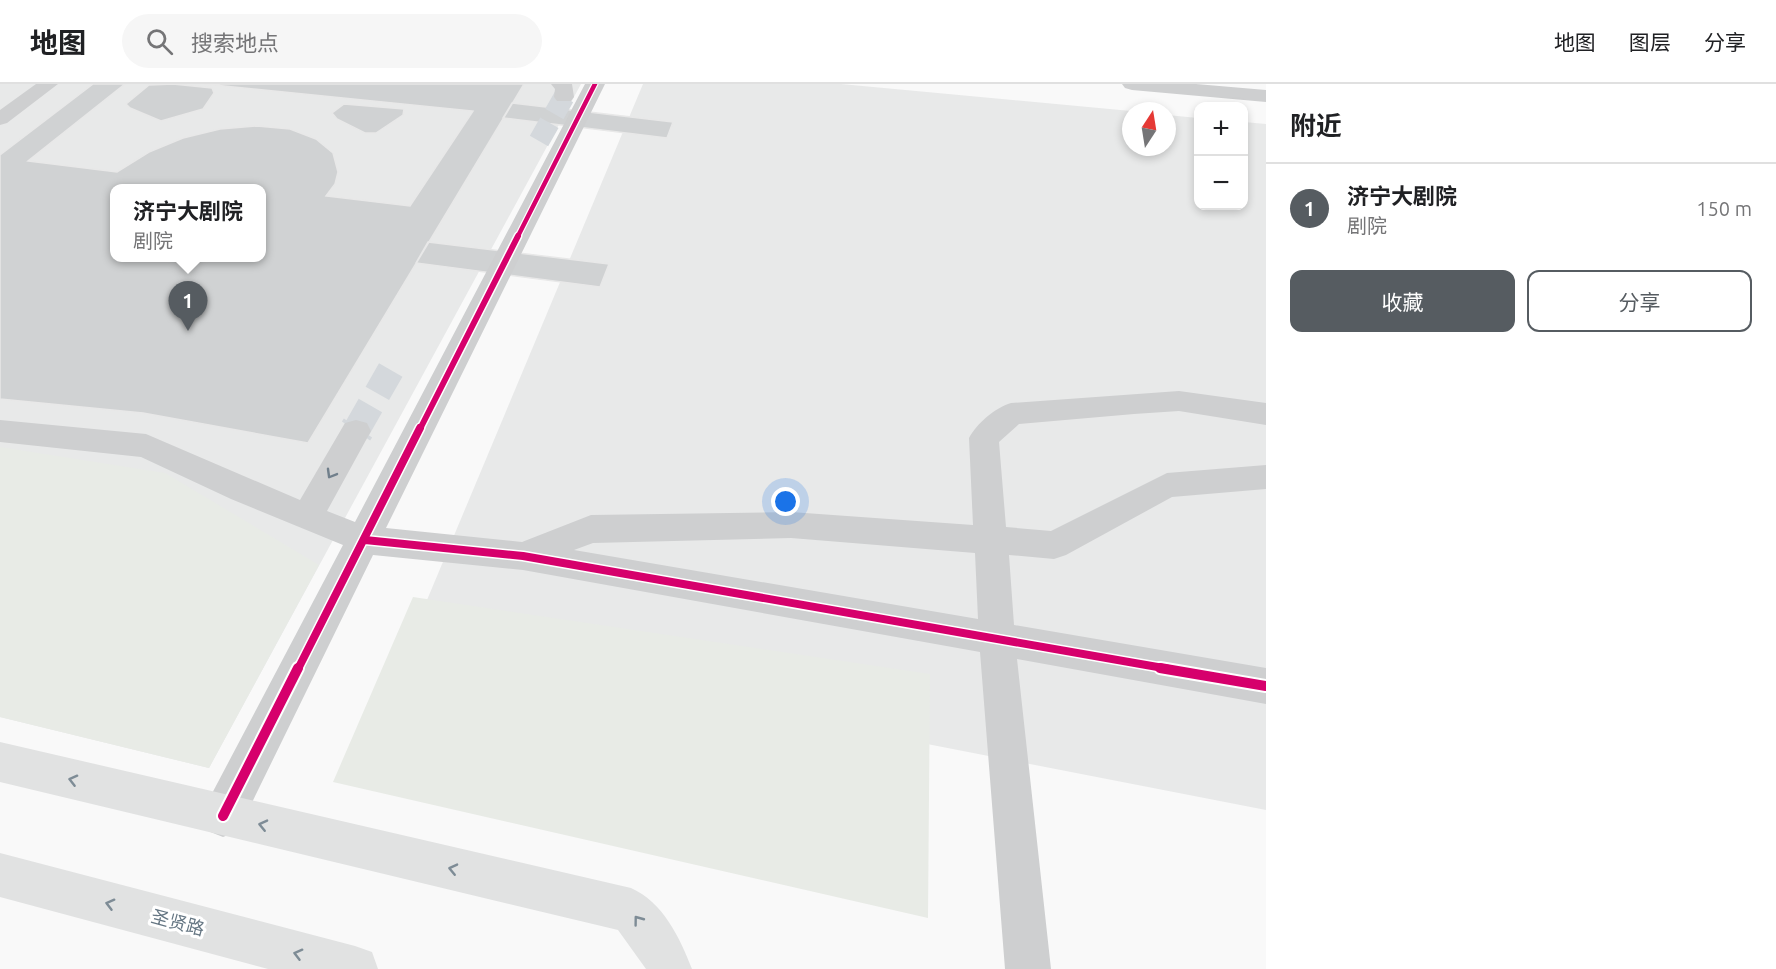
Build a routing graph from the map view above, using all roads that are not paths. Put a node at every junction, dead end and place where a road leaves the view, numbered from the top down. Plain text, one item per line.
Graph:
1 (48, 84) edge
2 (594, 84) edge
3 (1132, 84) edge
4 (1266, 96) edge
5 (0, 119) edge
6 (1266, 414) edge
7 (0, 431) edge
8 (356, 431) tunnel mouth
9 (1266, 477) edge
10 (307, 517) junction
11 (990, 539) junction
12 (364, 540) junction
13 (523, 556) junction
14 (997, 639) junction
15 (1266, 687) edge
16 (0, 762) edge
17 (223, 816) junction
18 (0, 875) edge
19 (355, 969) edge
20 (669, 969) edge
21 (1028, 969) edge

1 - 5 street
2 - 12 street
3 - 4 street
6 - 11 street
7 - 10 street
8 -> 10 street
9 - 11 street
10 - 12 street
11 - 13 street
11 - 14 street
12 - 13 street
12 - 17 street
13 - 14 street
14 - 15 street
14 - 21 street
17 -> 16 main road
20 -> 17 main road
19 -> 18 main road, 圣贤路

